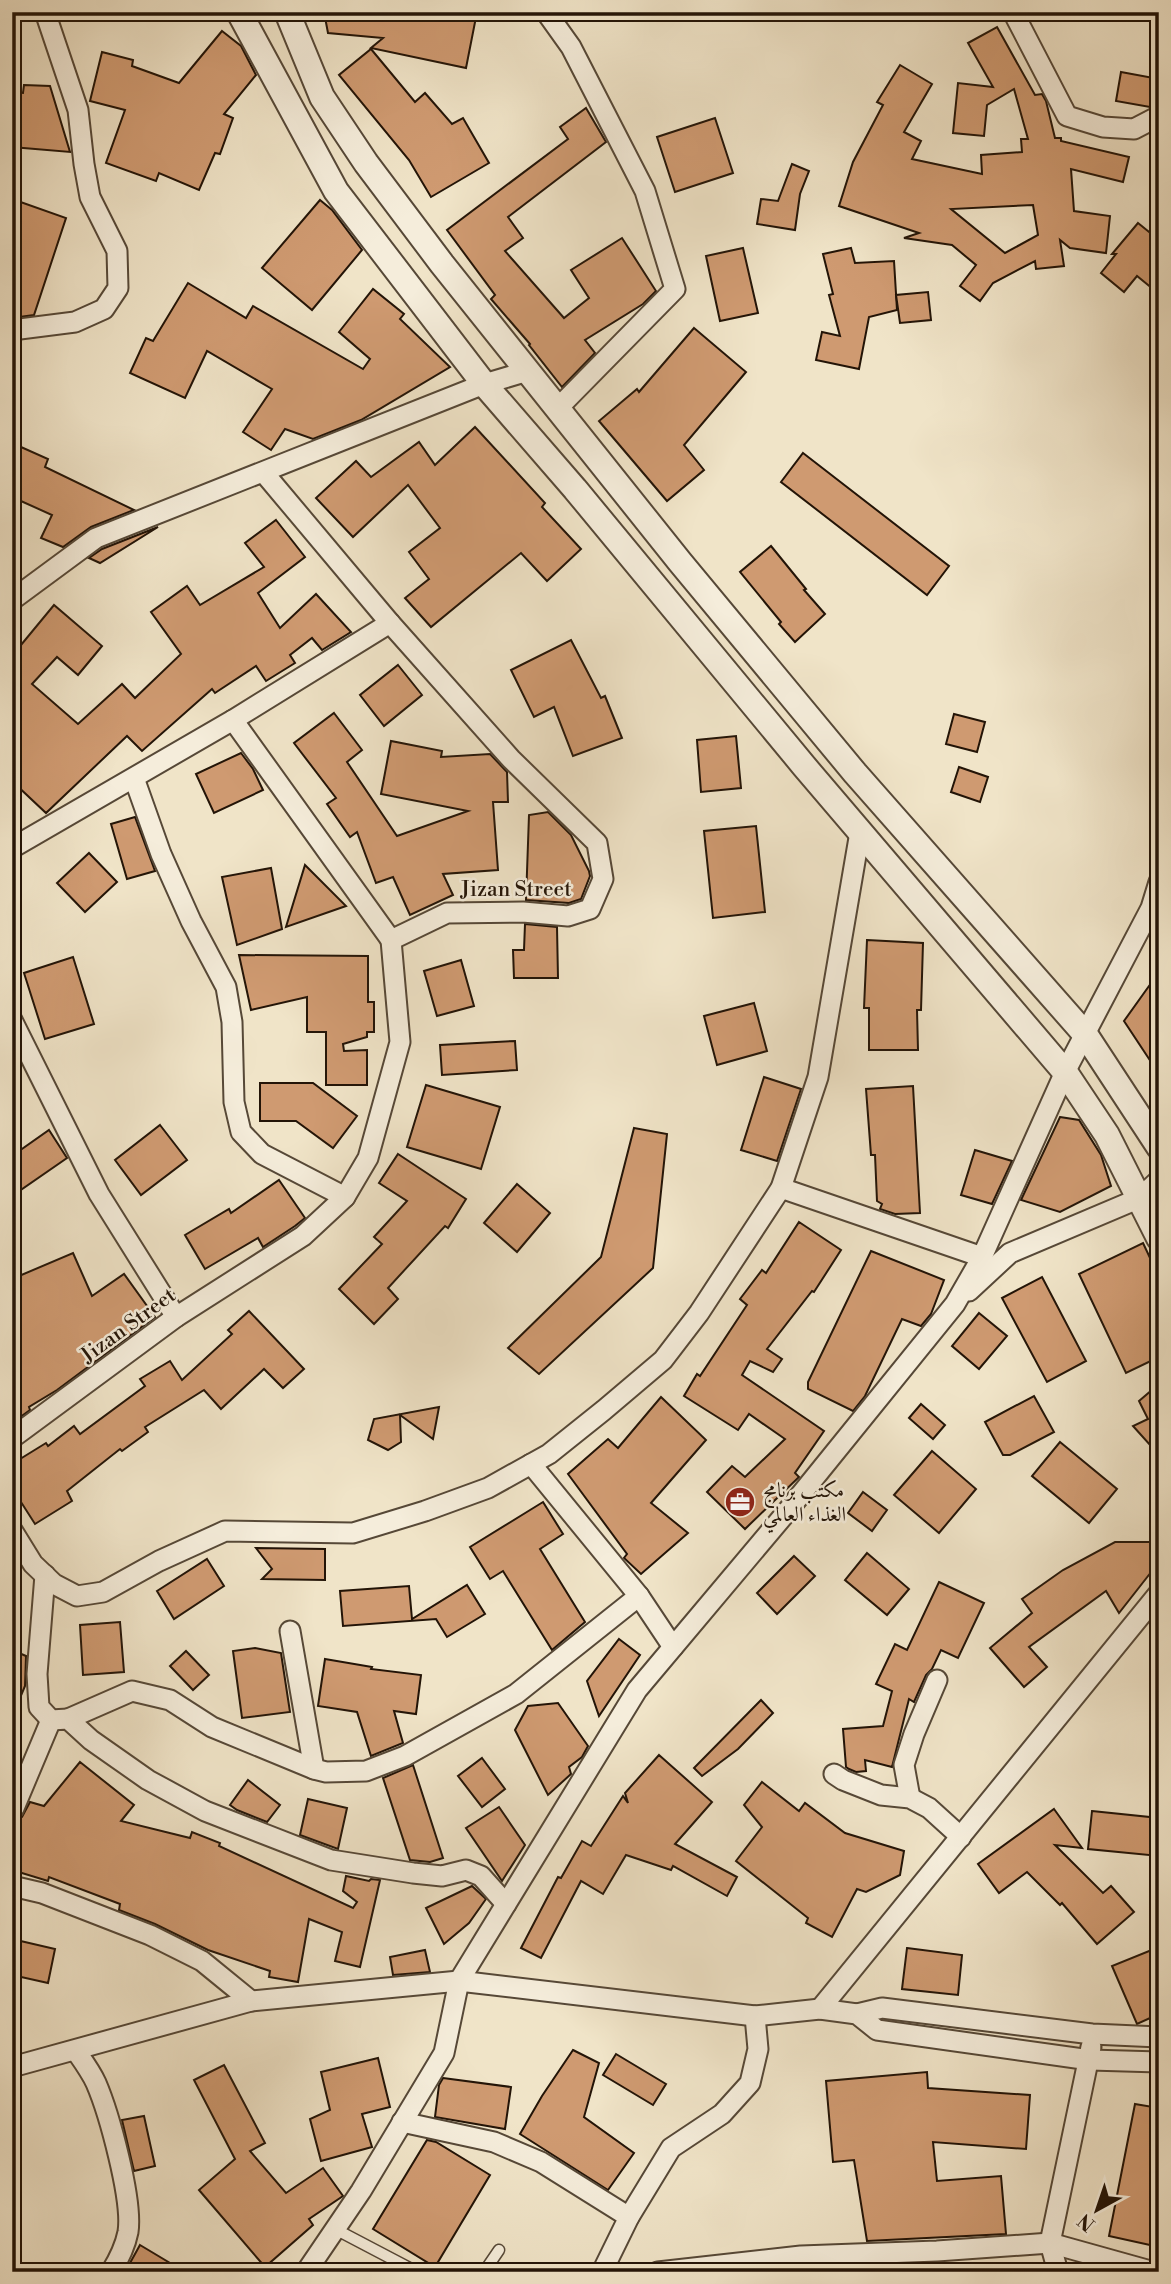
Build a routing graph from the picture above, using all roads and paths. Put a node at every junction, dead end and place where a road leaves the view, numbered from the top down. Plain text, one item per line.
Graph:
1 (45, 12) edge
2 (239, 12) edge
3 (287, 12) edge
4 (546, 12) edge
5 (1013, 12) edge
6 (1159, 116) edge
7 (12, 330) edge
8 (528, 371) junction
9 (484, 384) junction
10 (558, 408) junction
11 (264, 473) junction
12 (12, 600) edge
13 (390, 623) junction
14 (233, 720) junction
15 (134, 778) junction
16 (860, 832) junction
17 (12, 848) edge
18 (1159, 882) edge
19 (391, 940) junction
20 (12, 1020) edge
21 (1085, 1034) junction
22 (1065, 1072) junction
23 (1159, 1147) edge
24 (1159, 1180) edge
25 (781, 1188) junction
26 (345, 1197) junction
27 (1140, 1198) junction
28 (1159, 1238) edge
29 (982, 1257) junction
30 (955, 1304) junction
31 (176, 1317) junction
32 (12, 1438) edge
33 (531, 1464) junction
34 (12, 1530) edge
35 (45, 1576) junction
36 (1159, 1593) edge
37 (639, 1596) junction
38 (290, 1631) dead end
39 (673, 1647) junction
40 (937, 1680) dead end
41 (59, 1719) junction
42 (314, 1769) junction
43 (834, 1774) dead end
44 (910, 1798) junction
45 (13, 1808) edge
46 (961, 1837) junction
47 (12, 1886) edge
48 (506, 1904) junction
49 (459, 1981) junction
50 (251, 2001) junction
51 (821, 2009) junction
52 (857, 2014) junction
53 (755, 2016) junction
54 (1092, 2034) junction
55 (1159, 2036) edge
56 (76, 2051) junction
57 (1090, 2060) junction
58 (1159, 2062) edge
59 (12, 2067) edge
60 (402, 2122) junction
61 (629, 2217) junction
62 (335, 2229) junction
63 (1050, 2243) junction
64 (499, 2250) dead end
65 (111, 2272) edge
66 (306, 2272) edge
67 (417, 2272) edge
68 (484, 2272) edge
69 (601, 2272) edge
70 (658, 2272) edge
71 (1058, 2272) edge
72 (1154, 2272) edge

1 - 7 street
2 - 9 street
3 - 8 street
4 - 10 street
5 - 6 street
8 - 9 street
8 - 10 street
9 - 11 street
9 - 16 street
10 - 21 street
11 - 12 street
11 - 13 street, Jizan Street
13 - 14 street
13 - 19 street, Jizan Street
14 - 15 street
14 - 19 street
15 - 17 street
15 - 26 street
16 - 22 street
16 - 25 street
18 - 21 street
19 - 26 street, Jizan Street
20 - 31 street
21 - 22 street
21 - 23 street
22 - 27 street
22 - 29 street
24 - 27 street
25 - 29 street
25 - 33 street
26 - 31 street, Jizan Street
27 - 28 street
27 - 30 street
29 - 30 street
30 - 39 street
31 - 32 street, Jizan Street
33 - 35 street
33 - 37 street
34 - 35 street
35 - 41 street
36 - 46 street
37 - 39 street
37 - 42 street
38 - 42 street
39 - 48 street
40 - 44 street
41 - 42 street
41 - 45 street
41 - 48 street
43 - 44 street
44 - 46 street
46 - 51 street
47 - 50 street
48 - 49 street
49 - 50 street
49 - 53 street
49 - 60 street
50 - 56 street
51 - 52 street
51 - 53 street
52 - 54 street
52 - 57 street
53 - 61 street
54 - 55 street
54 - 57 street
56 - 59 street
56 - 65 street
57 - 58 street
57 - 63 street
60 - 61 street
60 - 62 street
61 - 69 street
62 - 66 street
62 - 67 lane
63 - 70 street
63 - 71 street
63 - 72 street
64 - 68 lane

